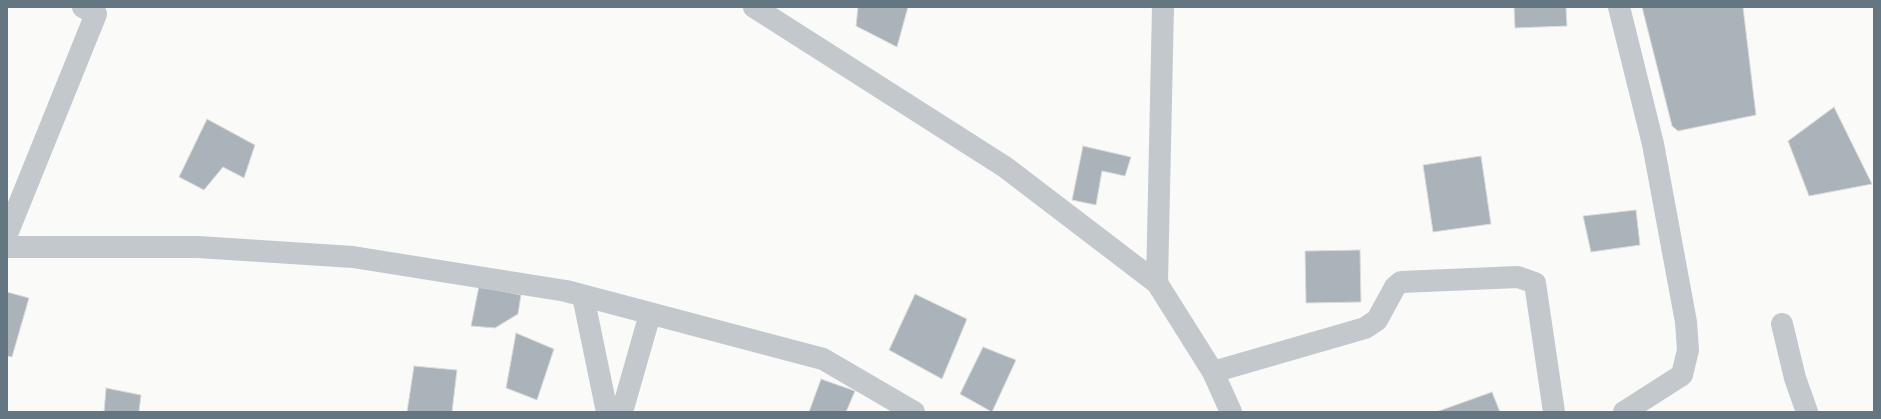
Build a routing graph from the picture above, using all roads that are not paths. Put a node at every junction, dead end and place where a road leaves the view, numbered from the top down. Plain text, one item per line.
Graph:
1 (83, 7) edge
2 (754, 7) edge
3 (1162, 7) edge
4 (1619, 7) edge
5 (7, 234) edge
6 (7, 247) edge
7 (1157, 282) junction
8 (583, 296) junction
9 (650, 314) junction
10 (1782, 324) dead end
11 (1213, 372) junction
12 (607, 412) edge
13 (622, 412) edge
14 (914, 412) edge
15 (1231, 412) edge
16 (1554, 412) edge
17 (1624, 412) edge
18 (1807, 412) edge

1 - 5 street
2 - 7 street
3 - 7 street
4 - 17 street
6 - 8 street
7 - 11 street
8 - 9 street
8 - 12 street
9 - 13 street
9 - 14 street
10 - 18 street
11 - 15 street
11 - 16 street

